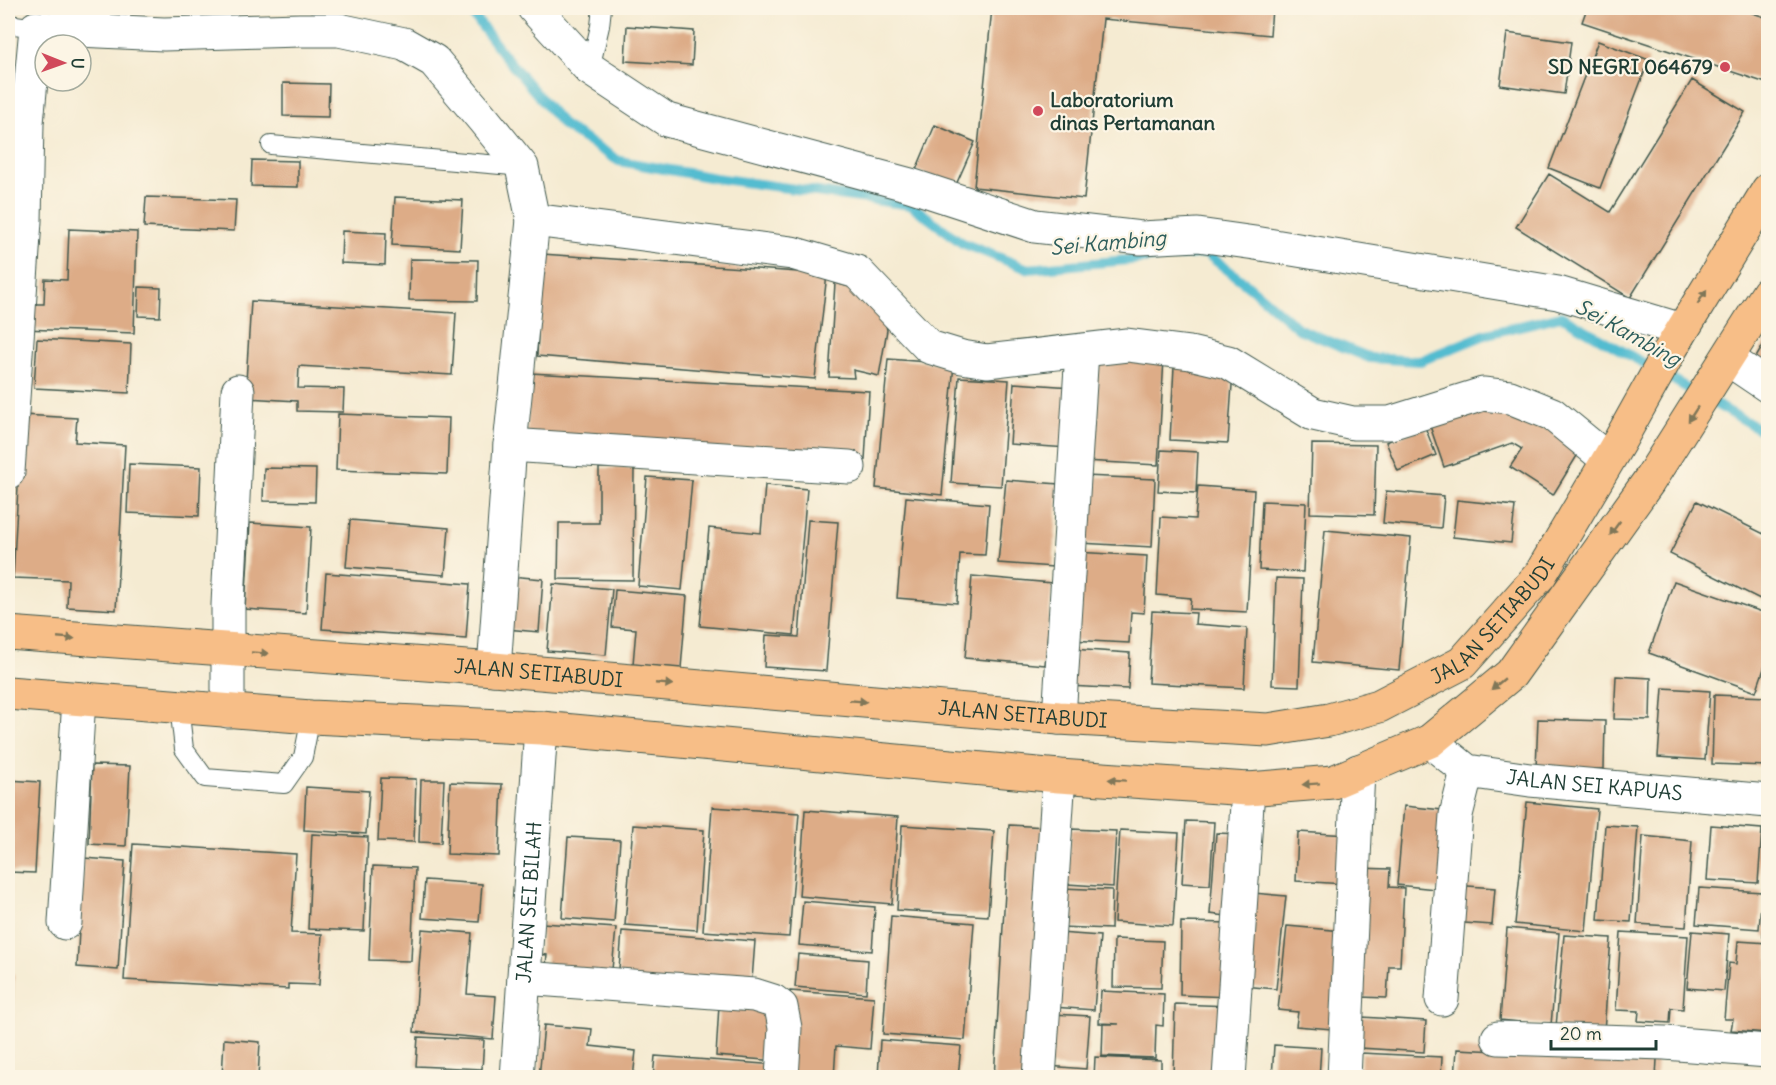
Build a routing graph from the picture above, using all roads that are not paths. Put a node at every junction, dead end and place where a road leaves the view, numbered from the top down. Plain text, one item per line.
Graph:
1 (534, 8) edge
2 (602, 8) edge
3 (22, 20) edge
4 (590, 69) junction
5 (271, 145) dead end
6 (522, 167) junction
7 (1768, 190) edge
8 (533, 220) junction
9 (16, 221) edge
10 (1768, 293) edge
11 (1677, 338) junction
12 (1082, 351) junction
13 (1726, 362) junction
14 (1768, 386) edge
15 (238, 391) dead end
16 (510, 445) junction
17 (1613, 451) junction
18 (849, 467) dead end
19 (8, 472) edge
20 (8, 633) edge
21 (227, 651) junction
22 (494, 669) junction
23 (8, 693) edge
24 (79, 699) junction
25 (179, 706) junction
26 (228, 711) junction
27 (311, 717) junction
28 (1059, 718) junction
29 (541, 728) junction
30 (1430, 741) junction
31 (1358, 771) junction
32 (1467, 771) junction
33 (1059, 776) junction
34 (1248, 789) junction
35 (1768, 801) edge
36 (65, 924) dead end
37 (524, 978) junction
38 (1442, 999) dead end
39 (1498, 1038) dead end
40 (1768, 1051) edge
41 (517, 1077) edge
42 (782, 1077) edge
43 (1039, 1077) edge
44 (1229, 1077) edge
45 (1344, 1077) edge

1 - 4 street
2 - 4 lane
3 - 6 street
3 - 9 street
4 - 11 street
5 - 6 lane
6 - 8 street
11 -> 7 main road, JALAN SETIABUDI
8 - 12 street
8 - 16 street
9 - 19 street
10 - 13 main road, JALAN SETIABUDI
11 - 17 main road, JALAN SETIABUDI
12 - 17 street
12 - 28 street
13 - 14 street
13 -> 30 main road, JALAN SETIABUDI
15 - 21 street
16 - 18 street
16 - 22 street
17 - 28 main road, JALAN SETIABUDI
20 -> 21 main road, JALAN SETIABUDI
21 -> 22 main road, JALAN SETIABUDI
21 - 26 street
22 -> 28 main road, JALAN SETIABUDI
23 - 24 main road, JALAN SETIABUDI
24 - 25 main road, JALAN SETIABUDI
24 - 36 street
25 - 26 main road, JALAN SETIABUDI
25 - 27 lane
26 - 27 main road, JALAN SETIABUDI
27 - 29 main road, JALAN SETIABUDI
29 - 33 main road, JALAN SETIABUDI
29 - 37 street, JALAN SEI BILAH
30 - 31 main road, JALAN SETIABUDI
30 - 32 street
31 -> 34 main road, JALAN SETIABUDI
31 - 45 street
32 - 35 street, JALAN SEI KAPUAS
32 - 38 street
34 -> 33 main road, JALAN SETIABUDI
33 - 43 street
34 - 44 street
37 - 41 street, JALAN SEI BILAH
37 - 42 street
39 - 40 street

